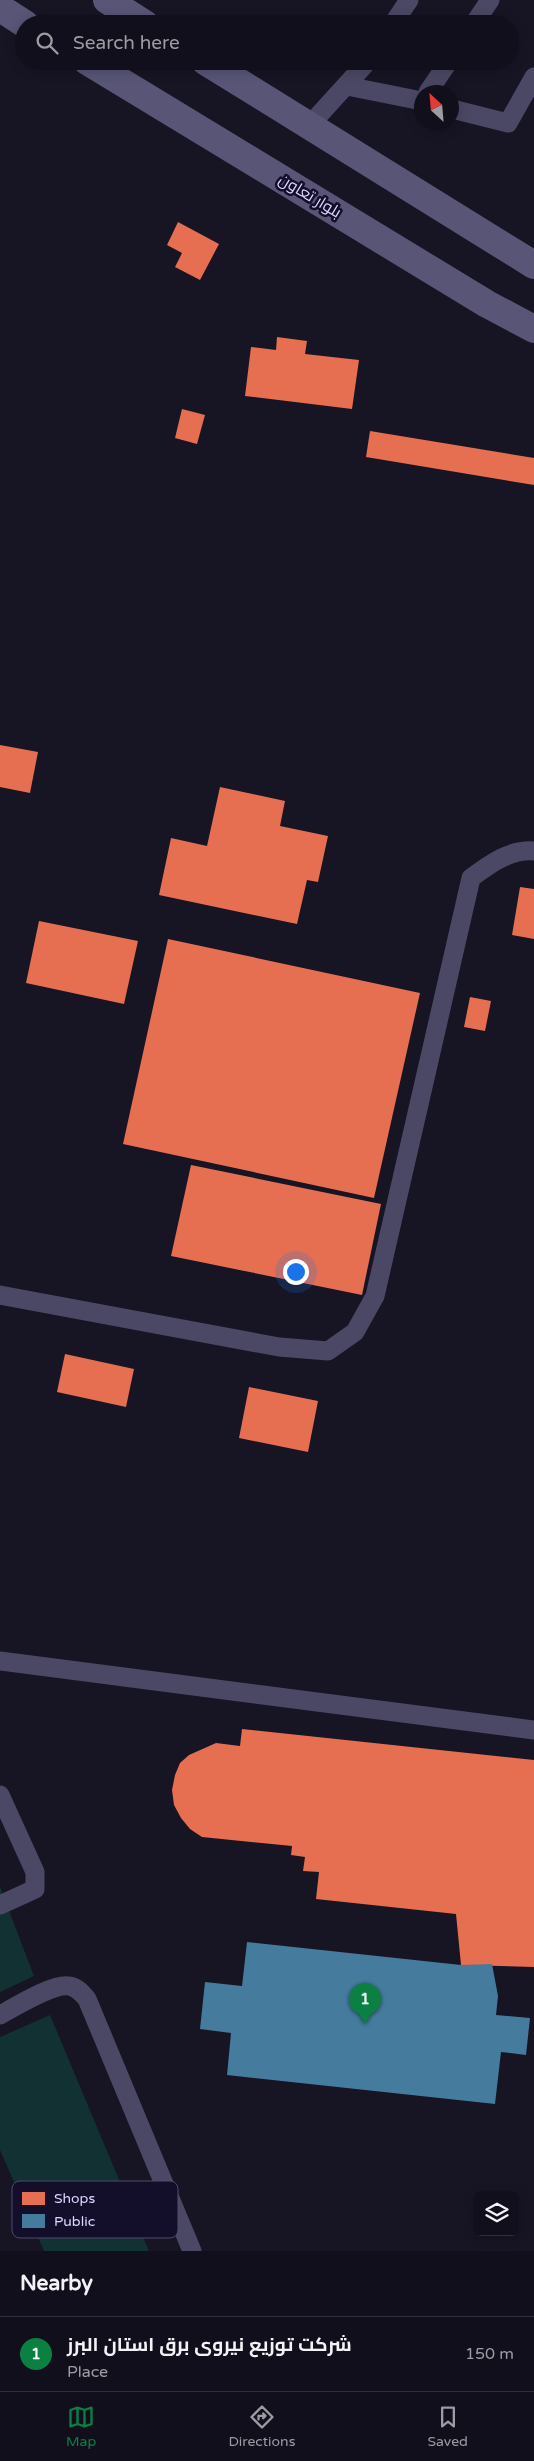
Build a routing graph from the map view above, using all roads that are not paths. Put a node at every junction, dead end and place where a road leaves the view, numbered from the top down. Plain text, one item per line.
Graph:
1 (107, 0) edge
2 (409, 0) edge
3 (490, 0) edge
4 (0, 8) edge
5 (131, 15) edge
6 (399, 15) edge
7 (480, 15) edge
8 (15, 18) edge
9 (102, 70) edge
10 (219, 70) edge
11 (360, 70) edge
12 (443, 70) edge
13 (534, 77) edge
14 (433, 85) edge
15 (347, 86) junction
16 (414, 100) edge
17 (459, 112) edge
18 (309, 126) junction
19 (534, 264) edge
20 (534, 329) edge
21 (534, 851) edge
22 (0, 1295) edge
23 (0, 1661) edge
24 (534, 1730) edge
25 (0, 1795) edge
26 (0, 1904) edge
27 (0, 2015) edge
28 (163, 2181) edge
29 (178, 2217) edge
30 (192, 2251) edge

1 - 5 main road
2 - 6 lane
3 - 7 lane
4 - 8 main road
9 - 20 main road, بلوار تعاون
10 - 18 main road
11 - 15 lane
12 - 14 lane
13 - 17 lane
15 - 16 lane
15 - 18 lane
18 - 19 main road
21 - 22 lane
23 - 24 lane
25 - 26 lane
27 - 28 lane
29 - 30 lane

